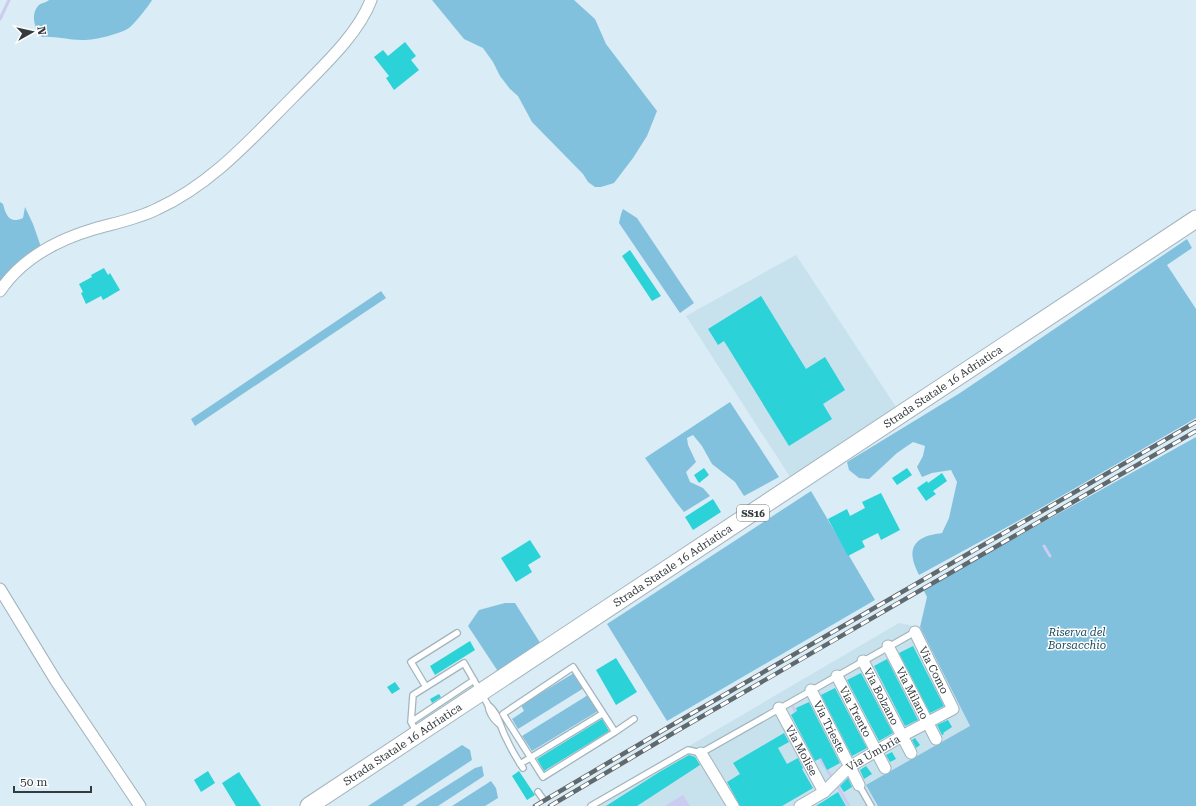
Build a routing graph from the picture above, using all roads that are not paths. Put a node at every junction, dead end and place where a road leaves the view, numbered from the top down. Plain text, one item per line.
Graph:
1 (371, 0) edge
2 (1196, 219) edge
3 (0, 291) edge
4 (0, 589) edge
5 (915, 632) joint
6 (457, 633) dead end
7 (888, 646) junction
8 (863, 661) junction
9 (837, 676) junction
10 (426, 687) junction
11 (811, 690) junction
12 (481, 693) junction
13 (778, 708) junction
14 (953, 709) joint
15 (602, 714) junction
16 (634, 719) dead end
17 (927, 723) junction
18 (414, 728) junction
19 (615, 732) junction
20 (902, 736) junction
21 (936, 739) dead end
22 (876, 751) junction
23 (701, 753) junction
24 (911, 753) dead end
25 (530, 758) junction
26 (850, 766) junction
27 (885, 768) dead end
28 (859, 785) joint
29 (538, 792) dead end
30 (824, 792) junction
31 (543, 799) dead end
32 (140, 806) edge
33 (309, 806) edge
34 (591, 806) edge
35 (733, 806) edge
36 (800, 806) edge
37 (871, 806) edge

1 - 3 street
2 - 12 main road, Strada Statale 16 Adriatica / SS16
4 - 32 street
5 - 7 lane
5 - 14 street, Via Como
6 - 10 lane
7 - 8 lane
7 - 17 street, Via Milano
8 - 9 lane
8 - 20 street, Via Bolzano
9 - 11 lane
9 - 22 street, Via Trento
10 - 12 lane
10 - 18 lane
11 - 13 lane
11 - 26 street, Via Trieste
12 - 18 main road, Strada Statale 16 Adriatica / SS16
12 - 25 lane
13 - 23 lane
13 - 30 street, Via Molise
14 - 17 street, Via Umbria
15 - 19 lane
15 - 25 lane
15 - 25 lane
16 - 19 lane
17 - 20 street, Via Umbria
17 - 21 street, Via Milano
18 - 33 main road, Strada Statale 16 Adriatica / SS16
19 - 25 lane
20 - 22 street, Via Umbria
20 - 24 street, Via Bolzano
22 - 26 street, Via Umbria
22 - 27 street, Via Trento
23 - 34 lane
23 - 35 street
26 - 28 street, Via Trieste
26 - 30 street, Via Umbria
28 - 37 lane
29 - 31 lane
30 - 36 street, Via Umbria

